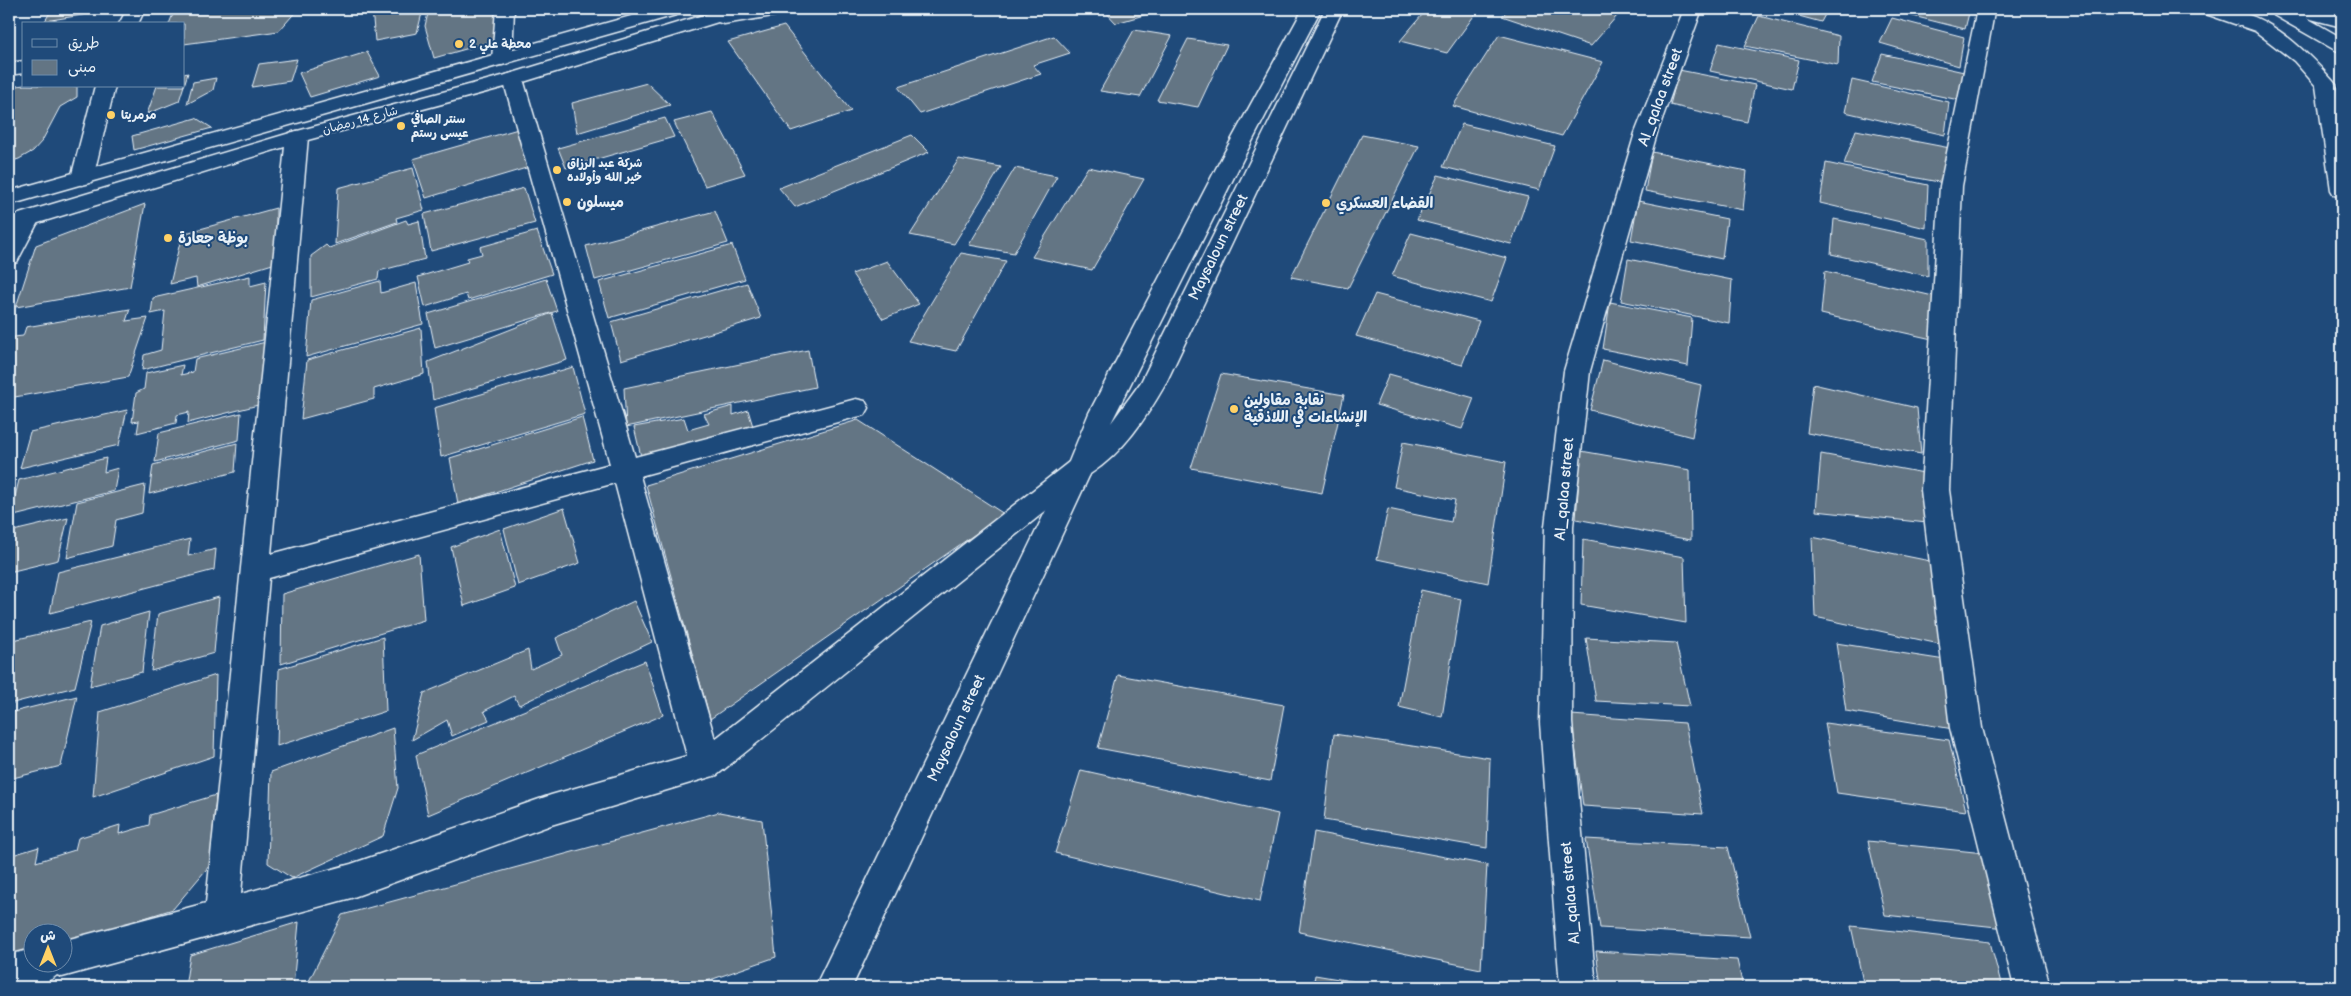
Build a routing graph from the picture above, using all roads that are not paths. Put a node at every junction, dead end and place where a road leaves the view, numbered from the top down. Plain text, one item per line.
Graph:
1 (136, 9) edge
2 (505, 9) edge
3 (676, 9) edge
4 (742, 9) edge
5 (779, 9) edge
6 (1312, 9) edge
7 (1334, 9) edge
8 (1693, 9) edge
9 (1990, 9) edge
10 (2210, 9) edge
11 (2277, 9) edge
12 (2291, 9) edge
13 (2342, 21) edge
14 (129, 22) edge
15 (696, 23) junction
16 (2342, 46) edge
17 (22, 67) edge
18 (508, 69) junction
19 (9, 70) edge
20 (104, 88) edge
21 (297, 137) junction
22 (82, 178) junction
23 (2342, 190) edge
24 (9, 198) edge
25 (18, 222) edge
26 (9, 257) edge
27 (856, 408) dead end
28 (1079, 469) junction
29 (625, 470) junction
30 (255, 570) junction
31 (706, 765) junction
32 (222, 916) junction
33 (72, 955) edge
34 (22, 970) edge
35 (9, 973) edge
36 (833, 987) edge
37 (1578, 987) edge
38 (2032, 987) edge

1 - 14 street
2 - 18 street
3 - 18 street, شارع 14 رمضان
4 - 15 street, شارع 14 رمضان
5 - 15 street
6 - 28 street, Maysaloun street
7 - 28 street, Maysaloun street
8 - 37 street, Al_qalaa street
9 - 38 street
10 - 23 street
11 - 16 street
12 - 13 street
15 - 18 street, شارع 14 رمضان
17 - 19 street
18 - 21 street, شارع 14 رمضان
18 - 22 street, شارع 14 رمضان
18 - 29 street
20 - 22 street
21 - 25 street, شارع 14 رمضان
21 - 30 street
22 - 24 street, شارع 14 رمضان
25 - 26 street
27 - 29 street
28 - 31 street
28 - 36 street, Maysaloun street
29 - 30 street
29 - 31 street
30 - 32 street
31 - 32 street
32 - 33 street
34 - 35 street

